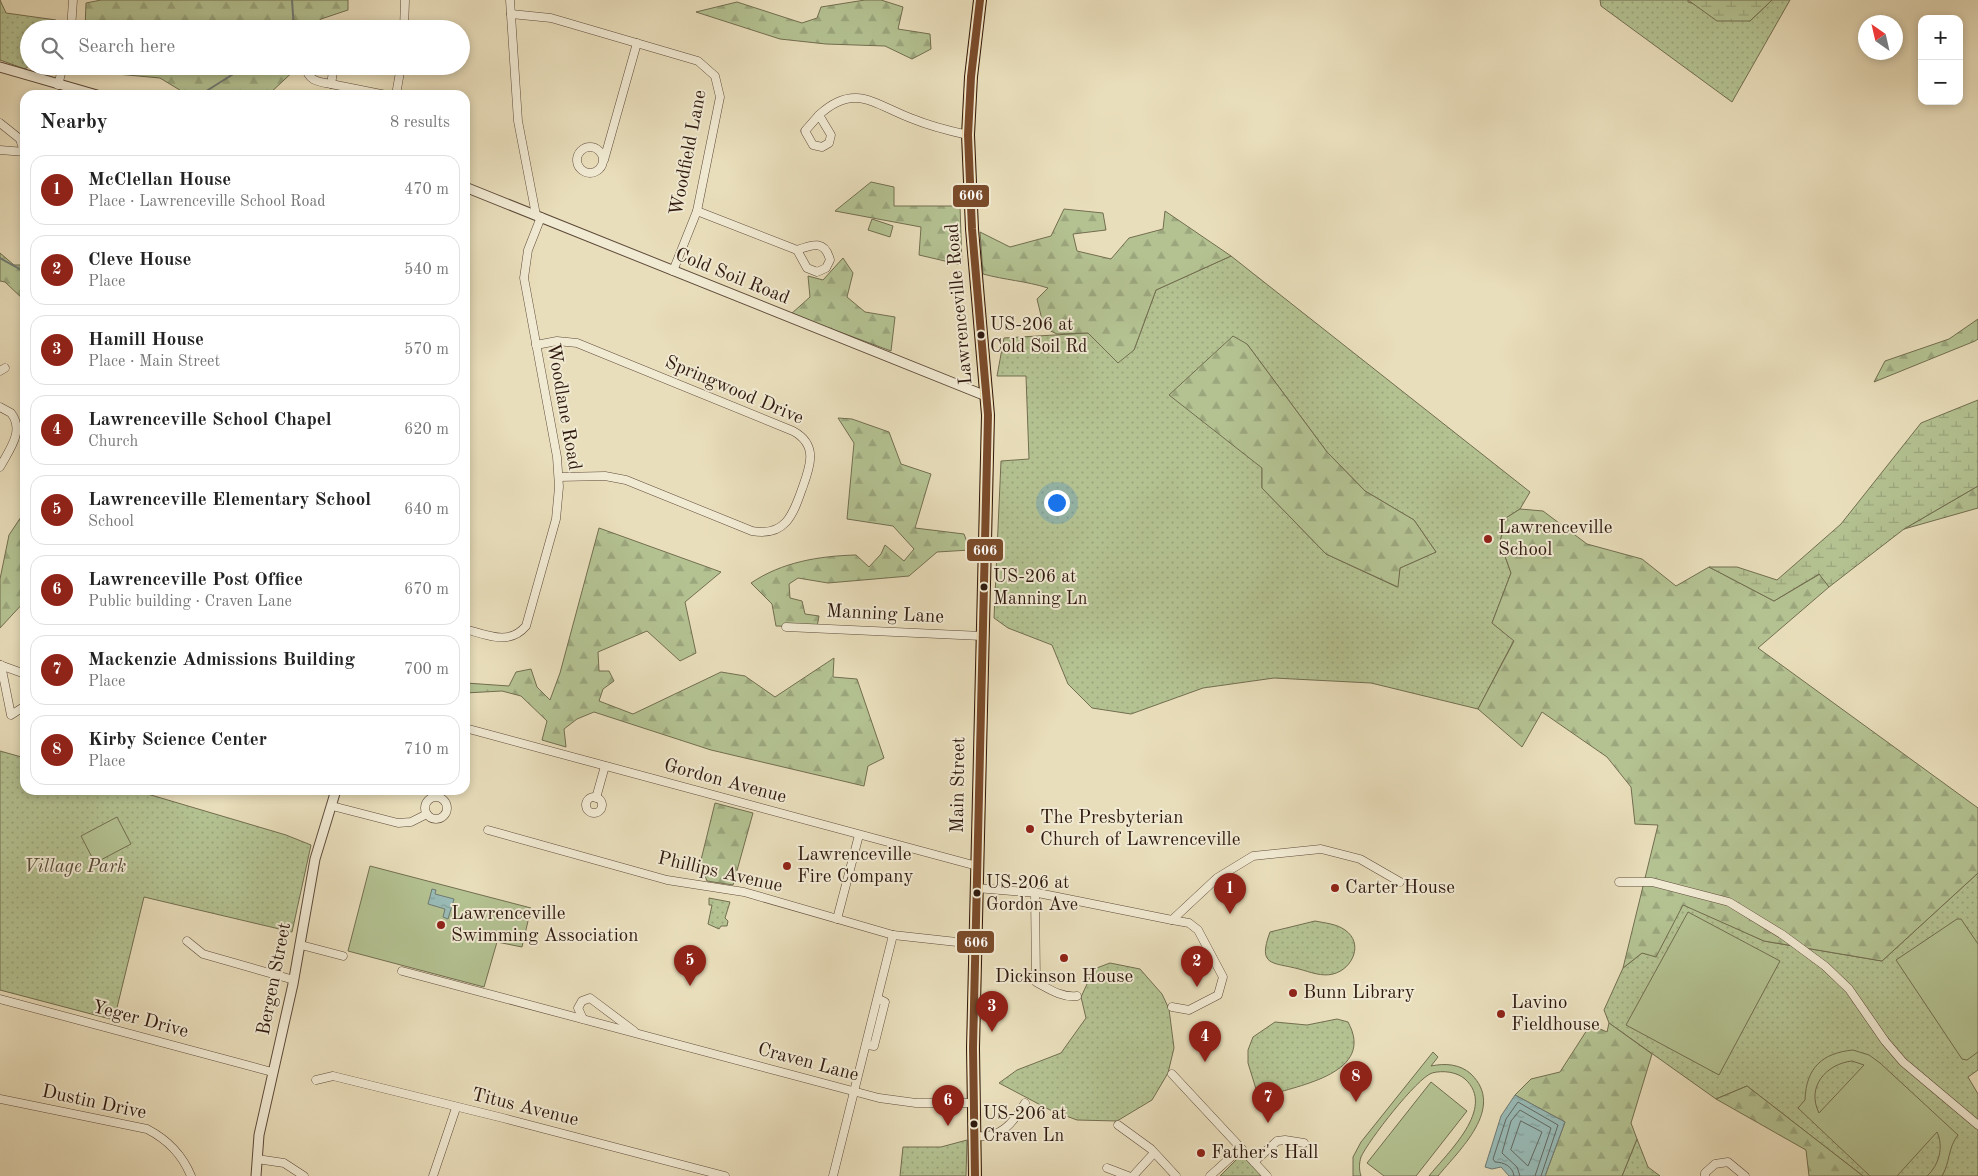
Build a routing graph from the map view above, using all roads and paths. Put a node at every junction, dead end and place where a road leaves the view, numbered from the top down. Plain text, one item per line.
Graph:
1 (72, 0) edge
2 (405, 0) edge
3 (510, 0) edge
4 (980, 0) edge
5 (511, 14) junction
6 (71, 20) edge
7 (404, 20) edge
8 (637, 43) junction
9 (0, 67) edge
10 (20, 73) edge
11 (26, 75) edge
12 (60, 75) edge
13 (308, 75) edge
14 (333, 75) edge
15 (399, 75) edge
16 (332, 84) junction
17 (58, 85) junction
18 (78, 90) edge
19 (361, 90) edge
20 (397, 90) edge
21 (819, 115) dead end
22 (0, 123) edge
23 (968, 135) junction
24 (20, 139) edge
25 (0, 150) edge
26 (20, 152) edge
27 (604, 160) dead end
28 (470, 189) edge
29 (697, 211) junction
30 (538, 216) junction
31 (797, 250) dead end
32 (674, 270) junction
33 (536, 345) junction
34 (986, 396) junction
35 (0, 407) edge
36 (0, 467) edge
37 (559, 477) junction
38 (786, 627) dead end
39 (470, 630) edge
40 (982, 636) junction
41 (0, 665) edge
42 (20, 672) edge
43 (20, 709) edge
44 (470, 729) edge
45 (605, 766) junction
46 (335, 795) edge
47 (596, 798) dead end
48 (332, 806) junction
49 (427, 814) dead end
50 (488, 830) dead end
51 (859, 834) junction
52 (977, 866) junction
53 (1400, 882) dead end
54 (1619, 882) dead end
55 (976, 888) junction
56 (1035, 892) junction
57 (837, 919) junction
58 (1172, 920) junction
59 (893, 935) junction
60 (187, 940) dead end
61 (975, 944) junction
62 (300, 945) junction
63 (343, 956) dead end
64 (402, 971) dead end
65 (294, 980) junction
66 (1078, 996) dead end
67 (0, 999) edge
68 (1172, 1007) dead end
69 (584, 1019) junction
70 (638, 1034) junction
71 (272, 1072) junction
72 (1172, 1074) dead end
73 (316, 1080) dead end
74 (855, 1092) junction
75 (0, 1098) edge
76 (974, 1103) junction
77 (1025, 1103) dead end
78 (456, 1108) junction
79 (1118, 1125) dead end
80 (1978, 1125) edge
81 (975, 1136) junction
82 (1304, 1143) dead end
83 (1241, 1148) junction
84 (1154, 1153) junction
85 (257, 1159) junction
86 (1254, 1162) junction
87 (1107, 1168) dead end
88 (192, 1176) edge
89 (256, 1176) edge
90 (304, 1176) edge
91 (433, 1176) edge
92 (725, 1176) edge
93 (833, 1176) edge
94 (975, 1176) edge
95 (1128, 1176) edge
96 (1134, 1176) edge
97 (1176, 1176) edge
98 (1210, 1176) edge
99 (1267, 1176) edge
100 (1705, 1176) edge
101 (1745, 1176) edge

1 - 6 street
2 - 7 street
3 - 5 street
4 - 23 highway, Lawrenceville Road
5 - 8 street, Woodfield Lane
5 - 30 street
8 - 27 street
8 - 29 street, Woodfield Lane
9 - 10 street
11 - 17 street
12 - 17 street
13 - 16 street
14 - 16 street
15 - 20 street
16 - 19 street
17 - 18 street
21 - 23 street
22 - 24 street
23 - 34 highway, Lawrenceville Road
25 - 26 street
28 - 30 street, Cold Soil Road
29 - 31 street
29 - 32 street, Woodfield Lane
30 - 32 street, Cold Soil Road
30 - 33 street, Woodlane Road
32 - 34 street, Cold Soil Road
33 - 37 street, Woodlane Road
33 - 37 street, Springwood Drive
34 - 40 highway, Main Street
35 - 36 street
37 - 39 street, Woodlane Road
38 - 40 street, Manning Lane
40 - 52 highway, Main Street
41 - 42 street
41 - 43 street
44 - 45 street, Gordon Avenue
45 - 47 street
45 - 51 street, Gordon Avenue
46 - 48 street, Bergen Street
48 - 49 street
48 - 62 street, Bergen Street
50 - 57 street, Phillips Avenue
51 - 52 street, Gordon Avenue
51 - 57 street
52 - 55 highway, Main Street
53 - 58 street
54 - 80 street
55 - 56 street
55 - 61 highway, Main Street
56 - 58 street
56 - 66 street
57 - 59 street, Phillips Avenue
58 - 68 street
59 - 61 street, Phillips Avenue
59 - 74 street
60 - 65 street
61 - 76 highway, Main Street
62 - 63 street
62 - 65 street, Bergen Street
64 - 69 street, Craven Lane
65 - 71 street, Bergen Street
67 - 71 street, Yeger Drive
69 - 70 street, Craven Lane
69 - 70 street, Craven Lane
70 - 74 street, Craven Lane
71 - 85 street, Bergen Street
72 - 83 street
73 - 78 street, Titus Avenue
74 - 76 street, Craven Lane
74 - 93 street
75 - 88 street, Dustin Drive
76 - 81 highway, Main Street
77 - 81 street
78 - 91 street
78 - 92 street, Titus Avenue
79 - 84 street
81 - 94 highway, Main Street
82 - 86 street
83 - 86 street
83 - 98 street
84 - 96 street
84 - 97 street
85 - 89 street, Bergen Street
85 - 90 street
86 - 99 street
87 - 95 street
100 - 101 street

